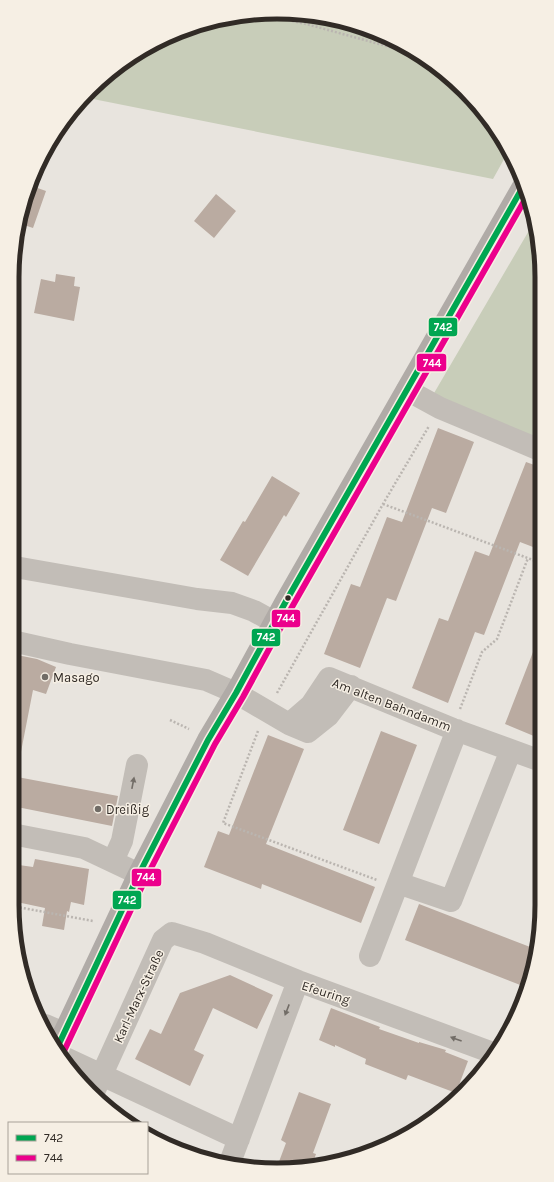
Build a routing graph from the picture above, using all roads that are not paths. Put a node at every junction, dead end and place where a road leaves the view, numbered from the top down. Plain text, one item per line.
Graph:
1 (520, 192) edge
2 (407, 390) junction
3 (535, 448) edge
4 (19, 568) edge
5 (274, 622) junction
6 (19, 643) edge
7 (236, 693) junction
8 (455, 729) junction
9 (511, 750) junction
10 (535, 759) edge
11 (137, 765) dead end
12 (19, 835) edge
13 (113, 861) junction
14 (139, 874) junction
15 (398, 885) junction
16 (370, 956) dead end
17 (298, 981) junction
18 (55, 1035) edge
19 (489, 1052) edge
20 (76, 1067) edge
21 (98, 1083) edge
22 (239, 1139) junction
23 (231, 1159) edge

1 - 2 main road
2 - 3 street
2 - 5 main road
4 - 5 street
5 - 7 main road
6 - 7 street, Am alten Bahndamm
7 - 8 street, Am alten Bahndamm
7 - 14 main road
8 - 9 street, Am alten Bahndamm
8 - 15 street, Am alten Bahndamm
9 - 10 street, Am alten Bahndamm
9 - 15 street
13 -> 11 street
12 - 13 street
13 - 14 street
14 - 18 main road
15 - 16 street, Am alten Bahndamm
19 -> 17 street, Efeuring
17 - 21 street, Karl-Marx-Straße
17 -> 22 street, Efeuring
20 - 21 street
21 - 22 street
22 - 23 street, Efeuring

